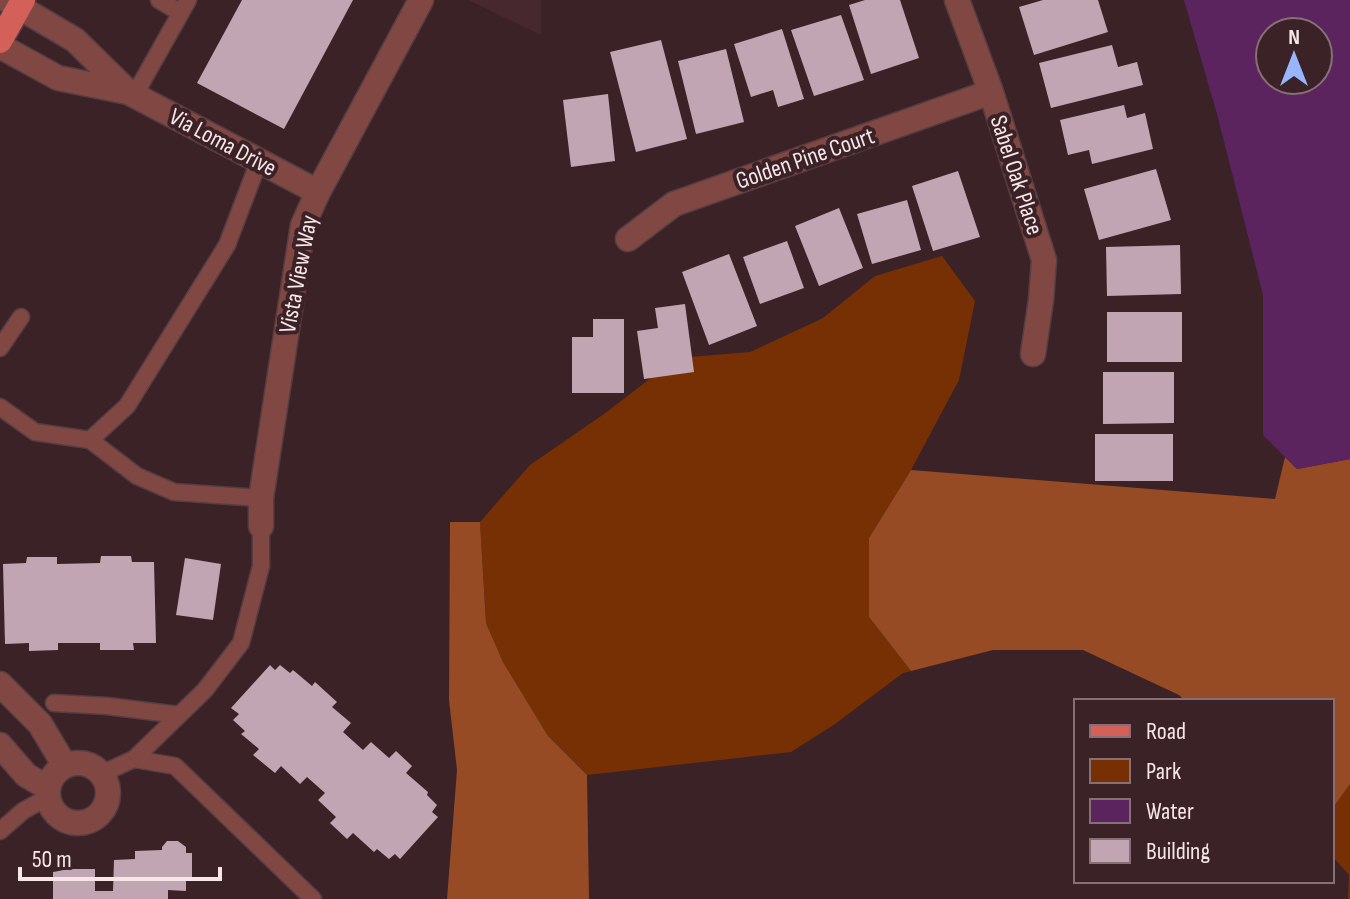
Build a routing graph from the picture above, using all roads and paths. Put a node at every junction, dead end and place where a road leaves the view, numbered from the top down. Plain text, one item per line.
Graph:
1 (159, 0) edge
2 (421, 0) edge
3 (957, 0) edge
4 (16, 2) edge
5 (185, 6) edge
6 (0, 43) edge
7 (991, 92) junction
8 (131, 94) junction
9 (259, 161) junction
10 (318, 192) junction
11 (628, 239) dead end
12 (21, 317) dead end
13 (0, 348) edge
14 (1033, 354) dead end
15 (0, 407) edge
16 (90, 440) junction
17 (261, 498) junction
18 (261, 526) joint
19 (0, 684) edge
20 (54, 703) dead end
21 (9, 710) edge
22 (179, 715) junction
23 (0, 745) edge
24 (134, 759) junction
25 (65, 766) junction
26 (101, 774) junction
27 (48, 792) junction
28 (0, 831) edge
29 (313, 899) edge

1 - 5 lane
2 - 10 street, Vista View Way
3 - 7 street, Sabel Oak Place
4 - 6 main road
4 - 8 street, Via Loma Drive
5 - 8 lane
6 - 8 street, Via Loma Drive
7 - 11 street, Golden Pine Court
7 - 14 street, Sabel Oak Place
8 - 9 street, Via Loma Drive
9 - 10 street, Via Loma Drive
9 - 16 lane
10 - 17 street, Vista View Way
12 - 13 lane
15 - 16 lane
16 - 17 lane
17 - 18 street, Vista View Way
18 - 22 lane
19 - 21 street
20 - 22 lane
21 - 25 street
22 - 24 lane
23 - 27 street
24 - 26 lane
24 - 29 lane
25 - 26 street
25 - 27 street
26 - 27 street
27 - 28 lane

